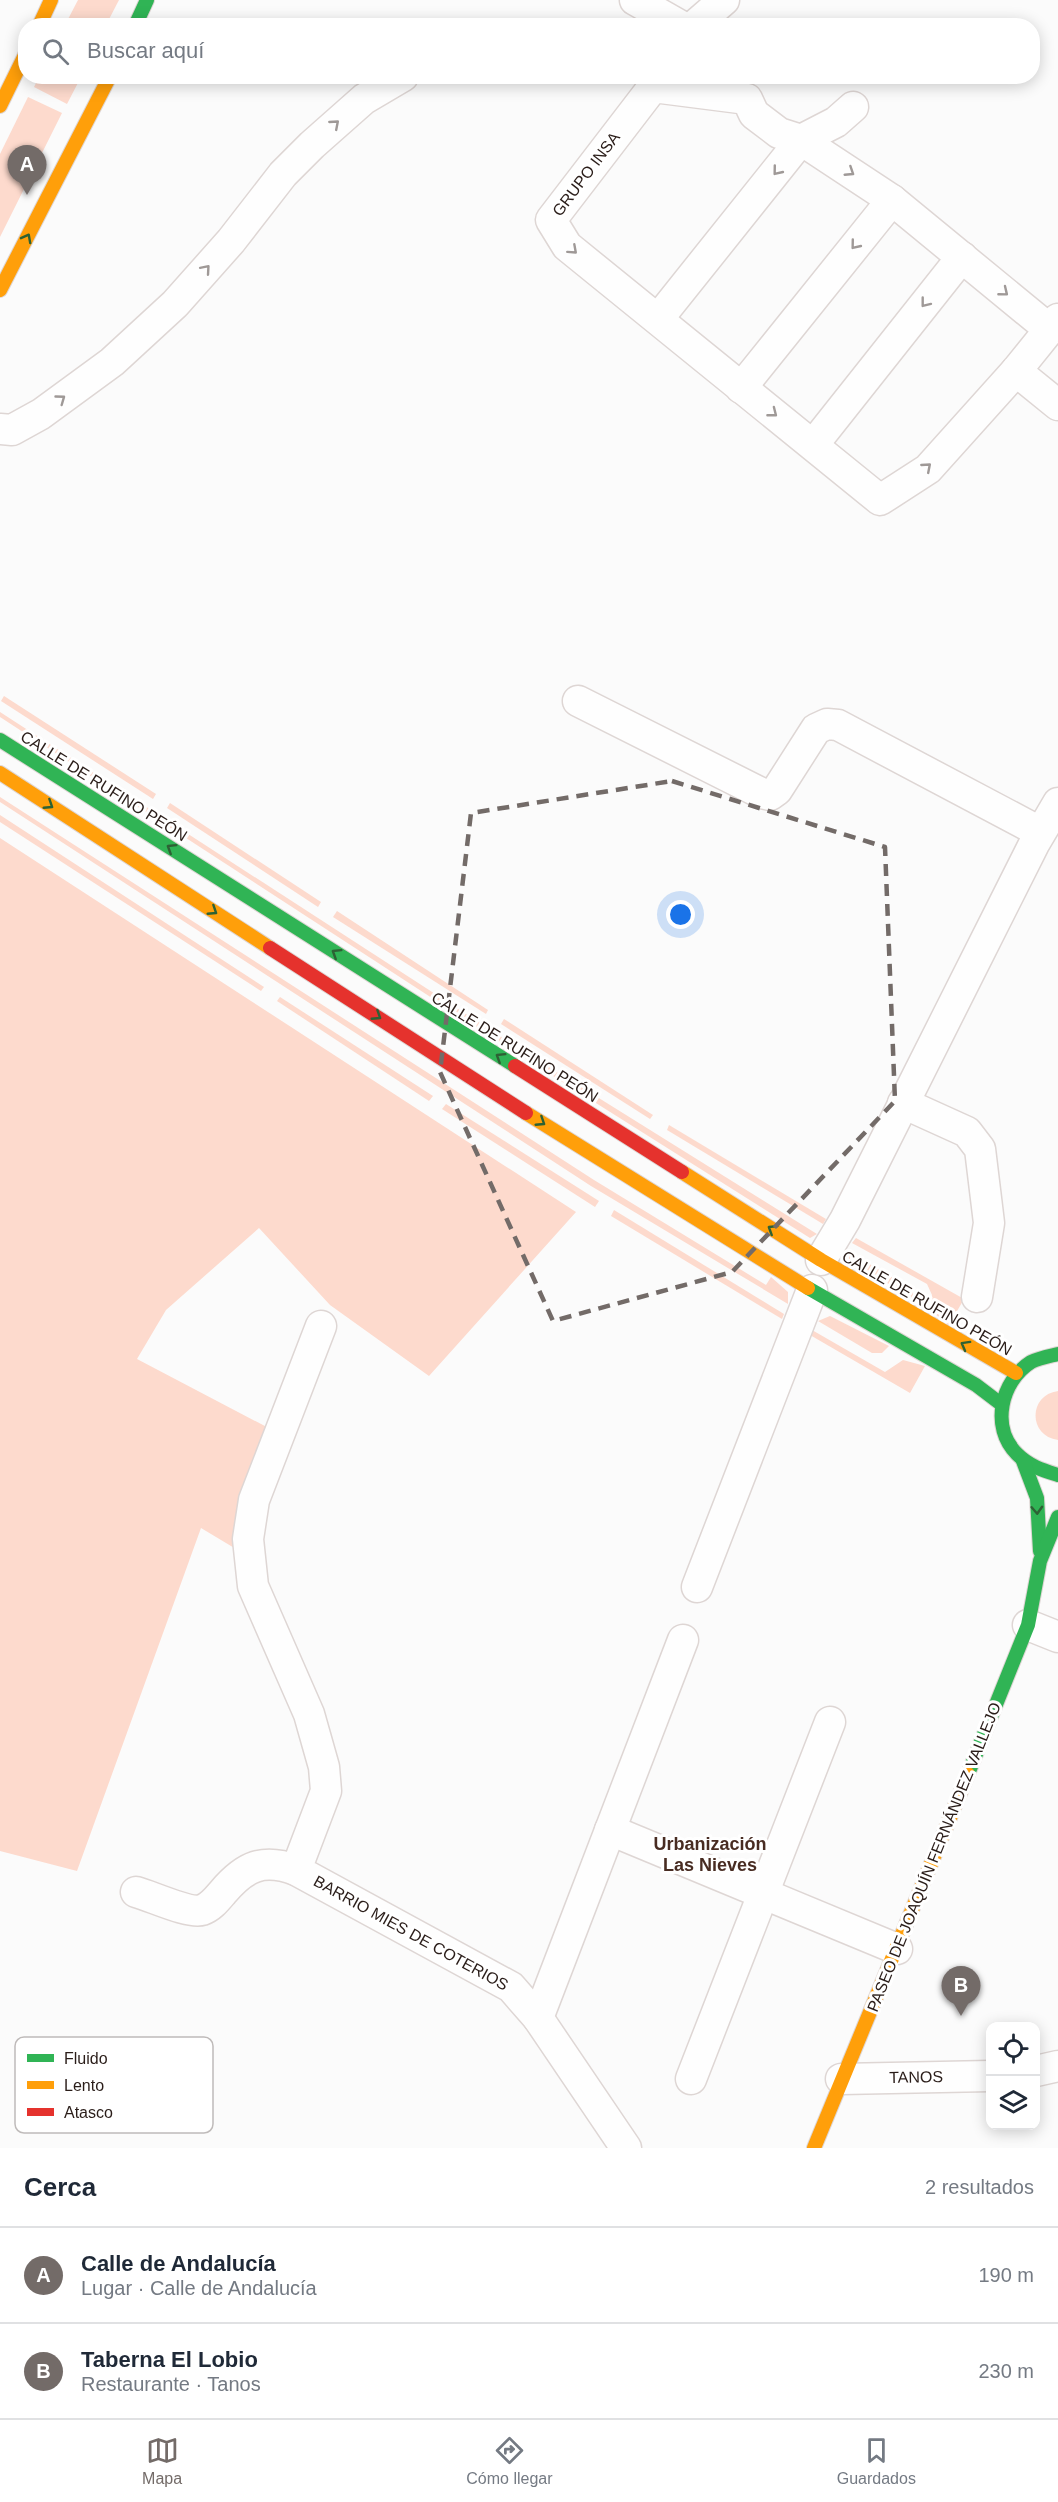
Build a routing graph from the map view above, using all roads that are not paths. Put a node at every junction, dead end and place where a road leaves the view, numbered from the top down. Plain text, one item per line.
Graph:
1 (51, 0) edge
2 (147, 0) edge
3 (635, 0) edge
4 (724, 0) edge
5 (43, 18) edge
6 (139, 18) edge
7 (667, 18) edge
8 (703, 18) edge
9 (18, 69) edge
10 (106, 84) edge
11 (389, 84) edge
12 (748, 88) edge
13 (0, 106) edge
14 (853, 107) dead end
15 (801, 140) junction
16 (891, 200) junction
17 (962, 257) junction
18 (0, 290) edge
19 (658, 320) junction
20 (1054, 324) edge
21 (1016, 371) junction
22 (741, 388) junction
23 (1058, 405) edge
24 (6, 429) edge
25 (813, 445) junction
26 (578, 701) dead end
27 (0, 740) edge
28 (0, 773) edge
29 (1058, 803) edge
30 (1040, 832) junction
31 (903, 1103) junction
32 (821, 1260) junction
33 (812, 1290) junction
34 (977, 1297) dead end
35 (321, 1326) dead end
36 (1058, 1354) edge
37 (1016, 1373) junction
38 (1001, 1404) junction
39 (1023, 1461) junction
40 (1058, 1474) edge
41 (1058, 1517) edge
42 (1040, 1561) junction
43 (697, 1587) dead end
44 (1028, 1625) junction
45 (1058, 1637) edge
46 (682, 1640) dead end
47 (830, 1722) dead end
48 (610, 1830) junction
49 (296, 1869) junction
50 (136, 1892) dead end
51 (763, 1893) junction
52 (897, 1949) junction
53 (538, 2018) junction
54 (1058, 2066) edge
55 (1040, 2070) edge
56 (986, 2076) edge
57 (691, 2079) dead end
58 (841, 2079) junction
59 (626, 2148) edge
60 (814, 2148) edge

1 - 5 main road
2 - 6 main road
3 - 7 street
4 - 8 street
9 - 13 main road
18 -> 10 main road
24 -> 11 street
12 - 15 street, GRUPO INSA
12 -> 19 street, GRUPO INSA
14 - 15 street
15 -> 16 street, GRUPO INSA
15 -> 19 street
16 - 17 street, GRUPO INSA
16 -> 22 street
17 -> 20 street, GRUPO INSA
17 -> 25 street
19 - 22 street, GRUPO INSA
20 - 21 street, GRUPO INSA
21 - 23 street
25 -> 21 street, GRUPO INSA
22 -> 25 street, GRUPO INSA
26 - 30 street
32 -> 27 main road, CALLE DE RUFINO PEÓN
28 -> 33 main road
29 - 30 street
30 - 31 street
31 - 32 street
31 - 34 street
37 -> 32 main road, CALLE DE RUFINO PEÓN
33 - 38 main road
33 - 43 street
35 - 49 street, BARRIO MIES DE COTERIOS
36 - 37 main road
37 - 38 main road
38 - 39 main road, PASEO DE JOAQUÍN FERNÁNDEZ VALLEJO
39 - 40 main road
39 -> 42 main road, PASEO DE JOAQUÍN FERNÁNDEZ VALLEJO
41 - 42 main road, PASEO DE JOAQUÍN FERNÁNDEZ VALLEJO
42 - 44 main road, PASEO DE JOAQUÍN FERNÁNDEZ VALLEJO
44 - 45 street
44 - 52 main road, PASEO DE JOAQUÍN FERNÁNDEZ VALLEJO
46 - 48 street
47 - 51 street
48 - 51 street
48 - 53 street
49 - 50 street, BARRIO MIES DE COTERIOS
49 - 53 street, BARRIO MIES DE COTERIOS
51 - 52 street
51 - 57 street
52 - 58 main road, PASEO DE JOAQUÍN FERNÁNDEZ VALLEJO
53 - 59 street, BARRIO MIES DE COTERIOS
54 - 55 street
56 - 58 street, TANOS
58 - 60 main road, PASEO DE JOAQUÍN FERNÁNDEZ VALLEJO

